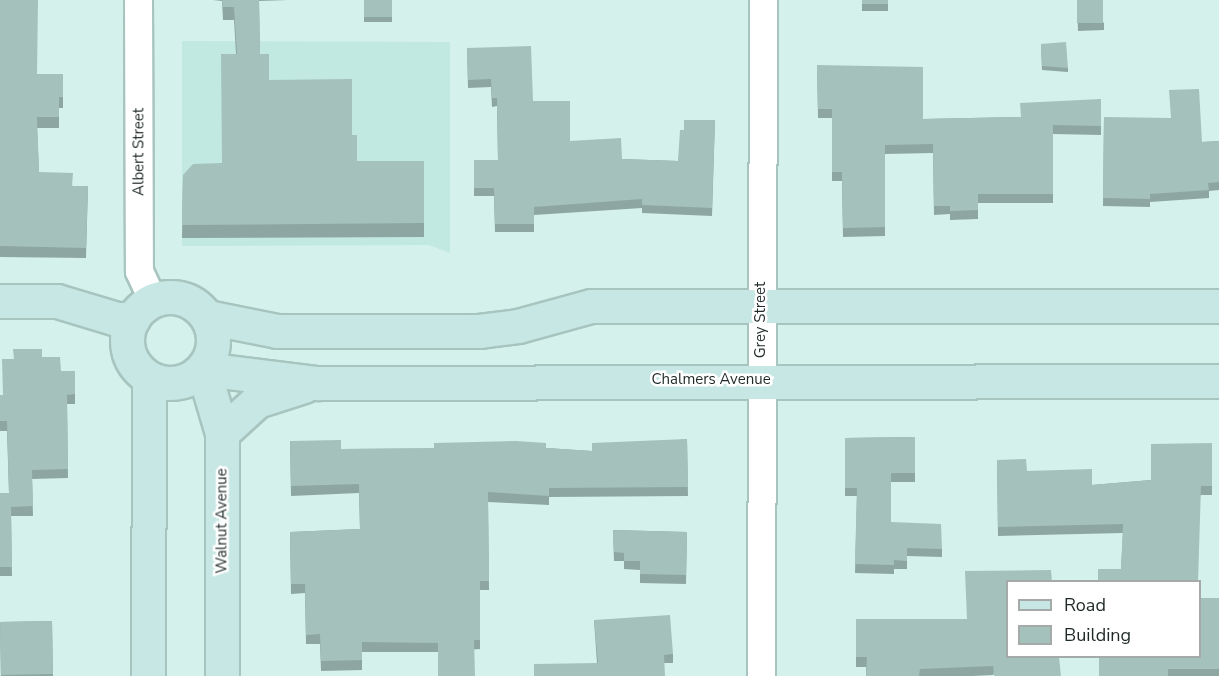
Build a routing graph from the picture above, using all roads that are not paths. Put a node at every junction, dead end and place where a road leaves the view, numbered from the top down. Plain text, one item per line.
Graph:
1 (138, 0) edge
2 (763, 0) edge
3 (0, 301) edge
4 (761, 305) junction
5 (1219, 306) edge
6 (143, 310) junction
7 (207, 318) junction
8 (203, 369) junction
9 (149, 378) junction
10 (761, 379) junction
11 (1219, 381) edge
12 (317, 383) junction
13 (222, 433) junction
14 (148, 676) edge
15 (222, 676) edge
16 (761, 676) edge

1 - 6 street, Albert Street
2 - 4 street, Grey Street
3 - 6 street
4 - 5 street
4 - 7 street
4 - 10 street, Grey Street
6 - 7 street
6 - 9 street
7 - 8 street
8 - 9 street
8 - 12 street, Chalmers Avenue
8 - 13 street, Walnut Avenue
9 - 14 street
10 - 11 street, Chalmers Avenue
10 - 12 street, Chalmers Avenue
10 - 16 street, Grey Street
12 - 13 street
13 - 15 street, Walnut Avenue

